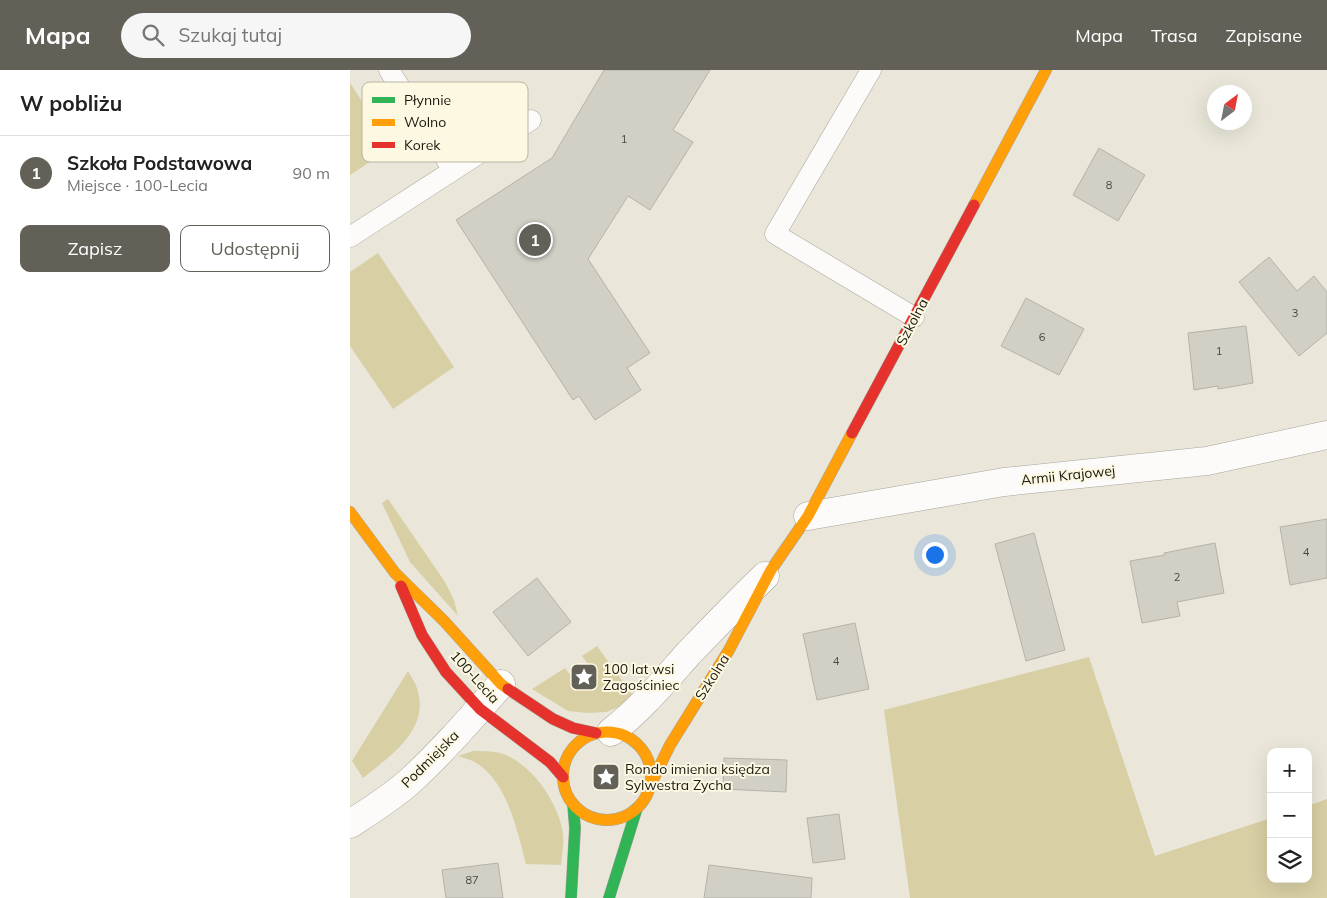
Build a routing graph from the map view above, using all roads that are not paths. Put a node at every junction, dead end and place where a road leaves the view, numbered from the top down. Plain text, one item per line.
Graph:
1 (389, 70) edge
2 (871, 70) edge
3 (1046, 70) edge
4 (397, 82) edge
5 (531, 120) dead end
6 (528, 122) edge
7 (448, 162) edge
8 (465, 162) edge
9 (453, 170) junction
10 (350, 237) edge
11 (914, 317) junction
12 (1327, 435) edge
13 (350, 512) edge
14 (808, 516) junction
15 (771, 570) junction
16 (395, 573) junction
17 (501, 684) junction
18 (480, 708) junction
19 (604, 733) junction
20 (562, 777) junction
21 (651, 784) junction
22 (573, 804) junction
23 (637, 808) junction
24 (350, 824) edge
25 (571, 898) edge
26 (609, 898) edge

1 - 4 lane
2 - 11 lane
3 - 11 street, Szkolna
5 - 6 lane
7 - 9 lane
8 - 9 lane
9 - 10 lane
11 - 14 street, Szkolna
12 - 14 street, Armii Krajowej
13 - 16 street, 100-Lecia
14 - 15 street, Szkolna
15 - 19 street, Szkolna
15 - 21 street, Szkolna
16 - 17 street, 100-Lecia
16 - 18 street, 100-Lecia
17 - 18 street, Podmiejska
17 - 19 street, 100-Lecia
18 - 20 street, 100-Lecia
18 - 24 street, Podmiejska
19 - 20 street
19 - 21 street
20 - 22 street
21 - 23 street
22 - 23 street
22 - 25 street
23 - 26 street

